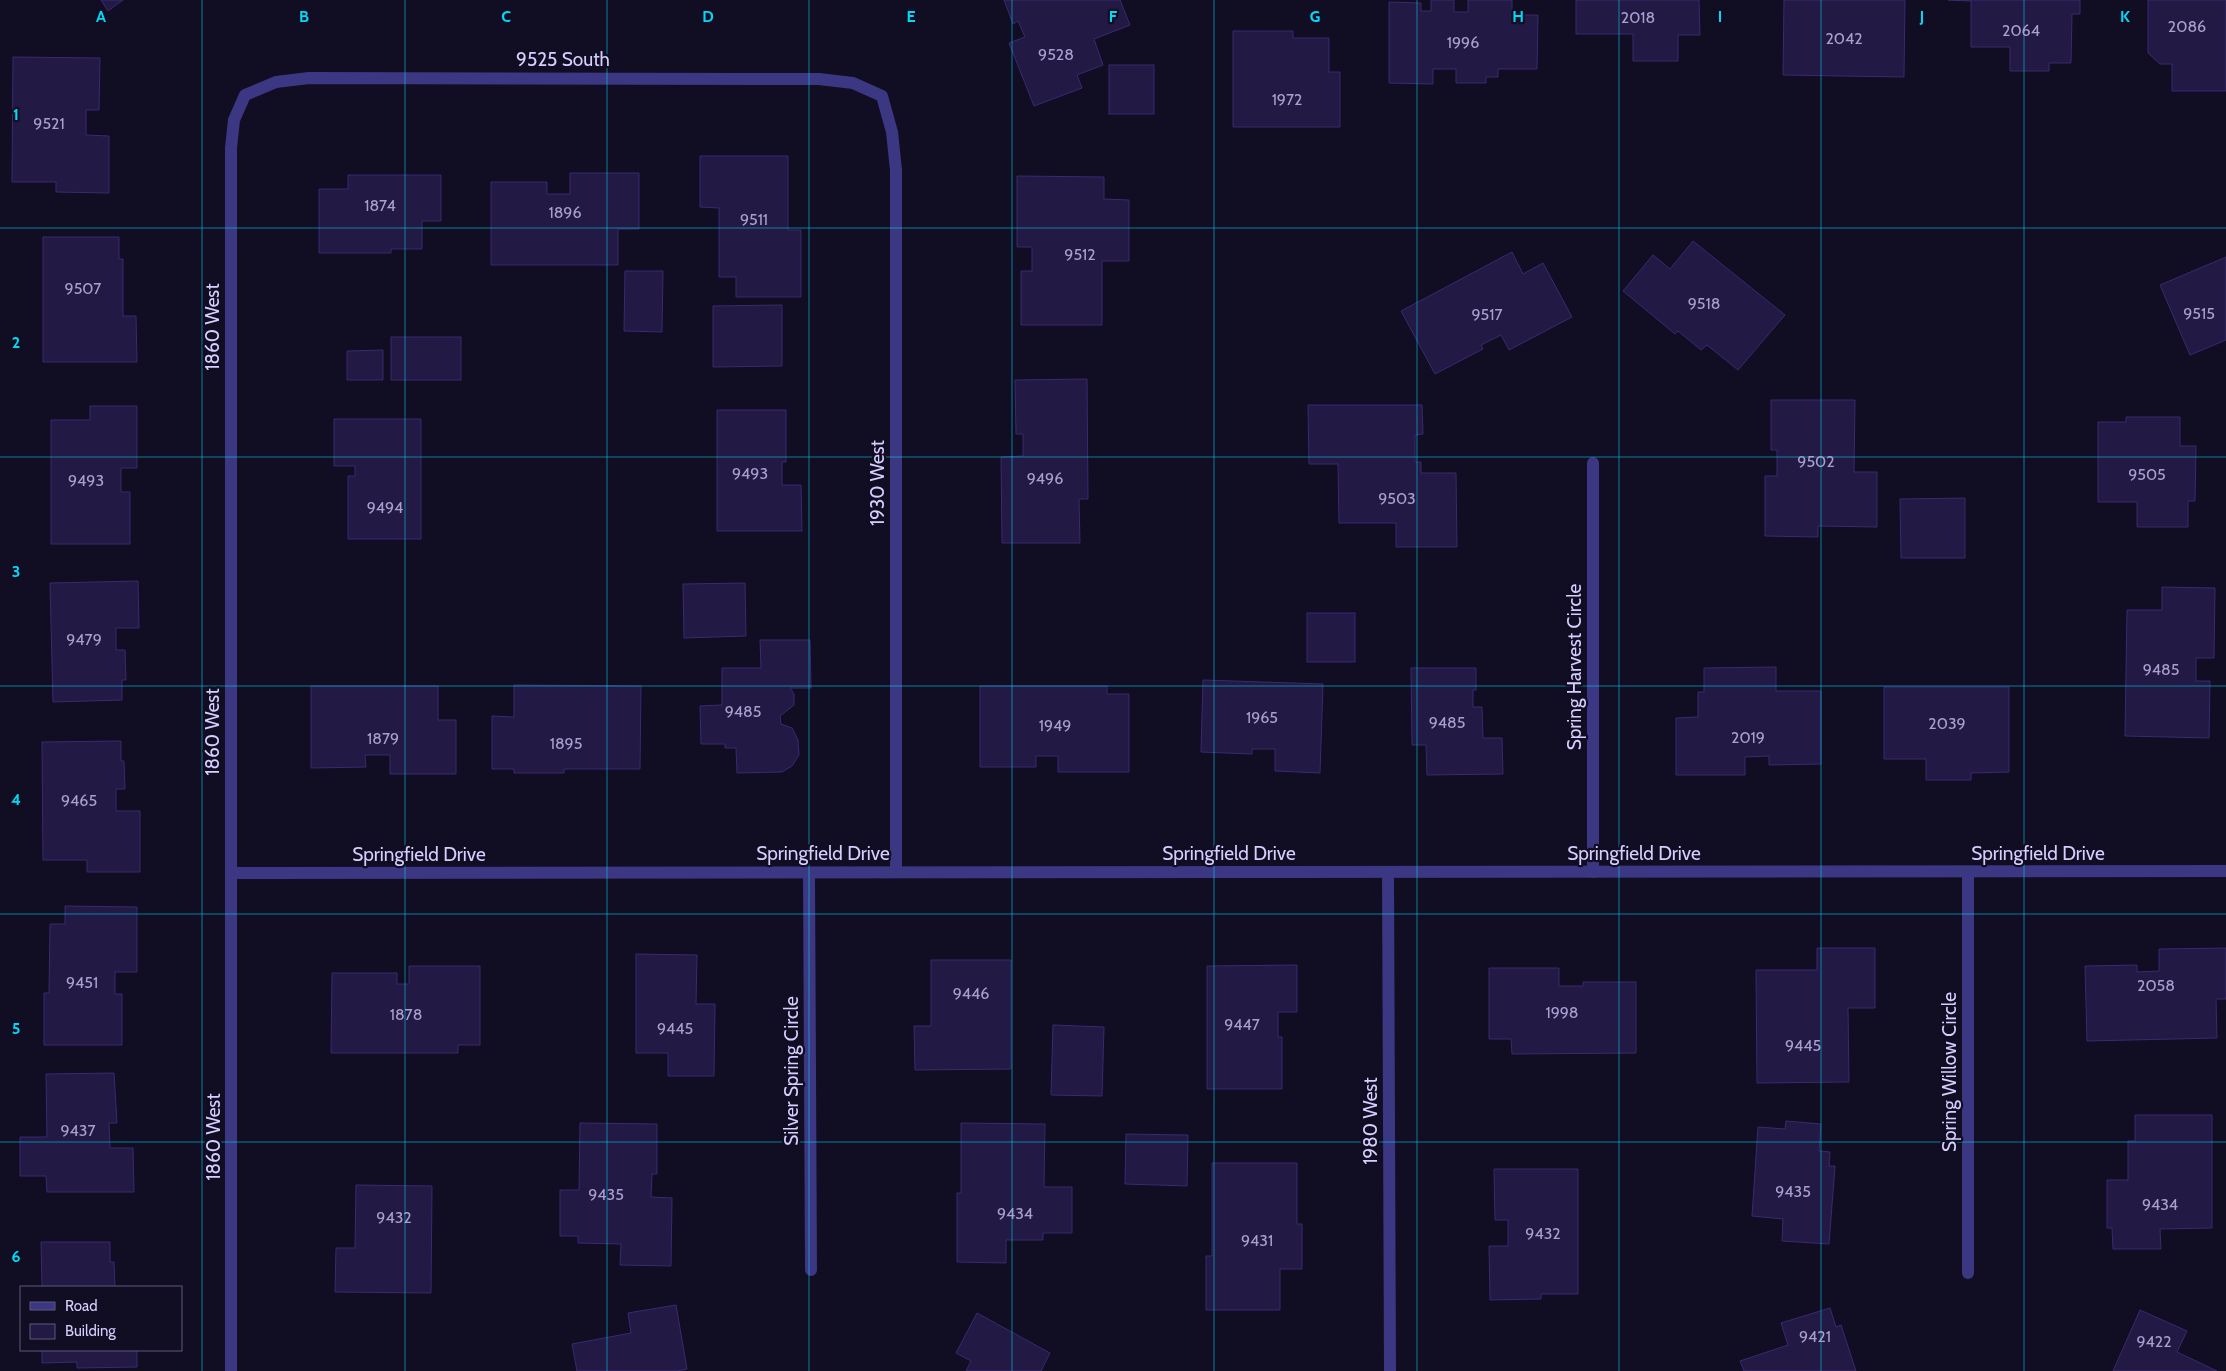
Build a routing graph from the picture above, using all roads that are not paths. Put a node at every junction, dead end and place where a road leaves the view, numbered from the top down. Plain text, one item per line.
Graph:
1 (245, 95) joint
2 (882, 96) joint
3 (1593, 463) dead end
4 (2226, 871) edge
5 (231, 872) junction
6 (809, 872) junction
7 (896, 872) junction
8 (1388, 872) junction
9 (1594, 872) junction
10 (1968, 872) junction
11 (811, 1270) dead end
12 (1968, 1273) dead end
13 (231, 1371) edge
14 (1390, 1371) edge

1 - 2 street, 9525 South
1 - 5 street, 1860 West
2 - 7 street, 1930 West
3 - 9 street, Spring Harvest Circle
4 - 10 street, Springfield Drive
5 - 6 street, Springfield Drive
5 - 13 street, 1860 West
6 - 7 street, Springfield Drive
6 - 11 street, Silver Spring Circle
7 - 8 street, Springfield Drive
8 - 9 street, Springfield Drive
8 - 14 street, 1980 West
9 - 10 street, Springfield Drive
10 - 12 street, Spring Willow Circle

